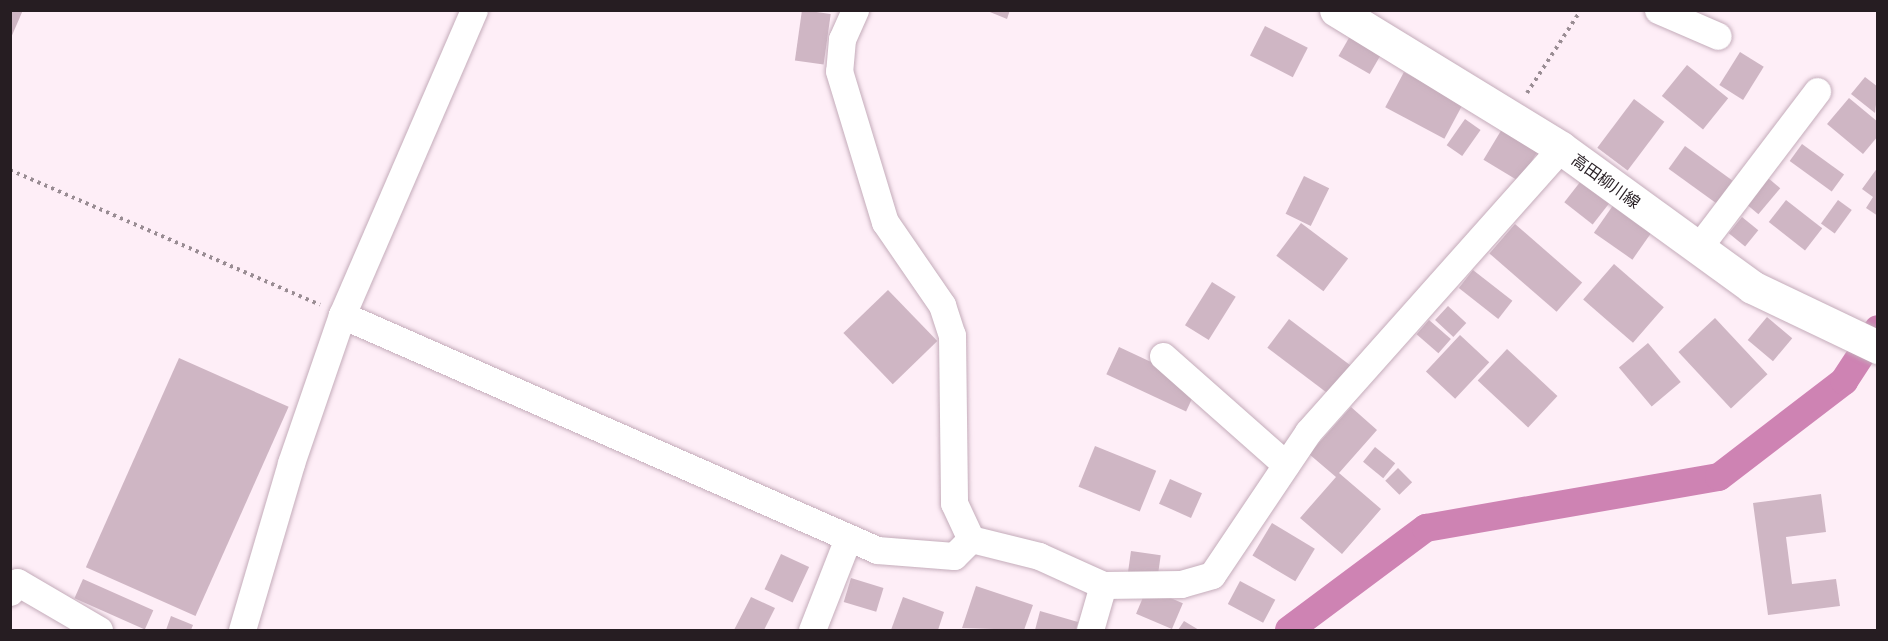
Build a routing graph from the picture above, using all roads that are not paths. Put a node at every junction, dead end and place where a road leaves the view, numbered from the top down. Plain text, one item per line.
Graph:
1 (474, 10) edge
2 (855, 10) edge
3 (1336, 10) edge
4 (1658, 10) edge
5 (1719, 36) dead end
6 (1817, 91) dead end
7 (1561, 148) junction
8 (1698, 248) junction
9 (342, 315) junction
10 (1878, 347) edge
11 (1163, 356) dead end
12 (1286, 465) junction
13 (848, 538) junction
14 (971, 539) junction
15 (1103, 585) junction
16 (10, 592) edge
17 (99, 630) edge
18 (242, 630) edge
19 (812, 630) edge
20 (1090, 630) edge

1 - 9 street
2 - 14 street
3 - 7 main road, 高田柳川線
4 - 5 street
6 - 8 street
7 - 8 main road, 高田柳川線
7 - 12 street
8 - 10 main road, 高田柳川線
9 - 13 street
9 - 18 street
11 - 12 street
12 - 15 street
13 - 14 street
13 - 19 street
14 - 15 street
15 - 20 street
16 - 17 street

